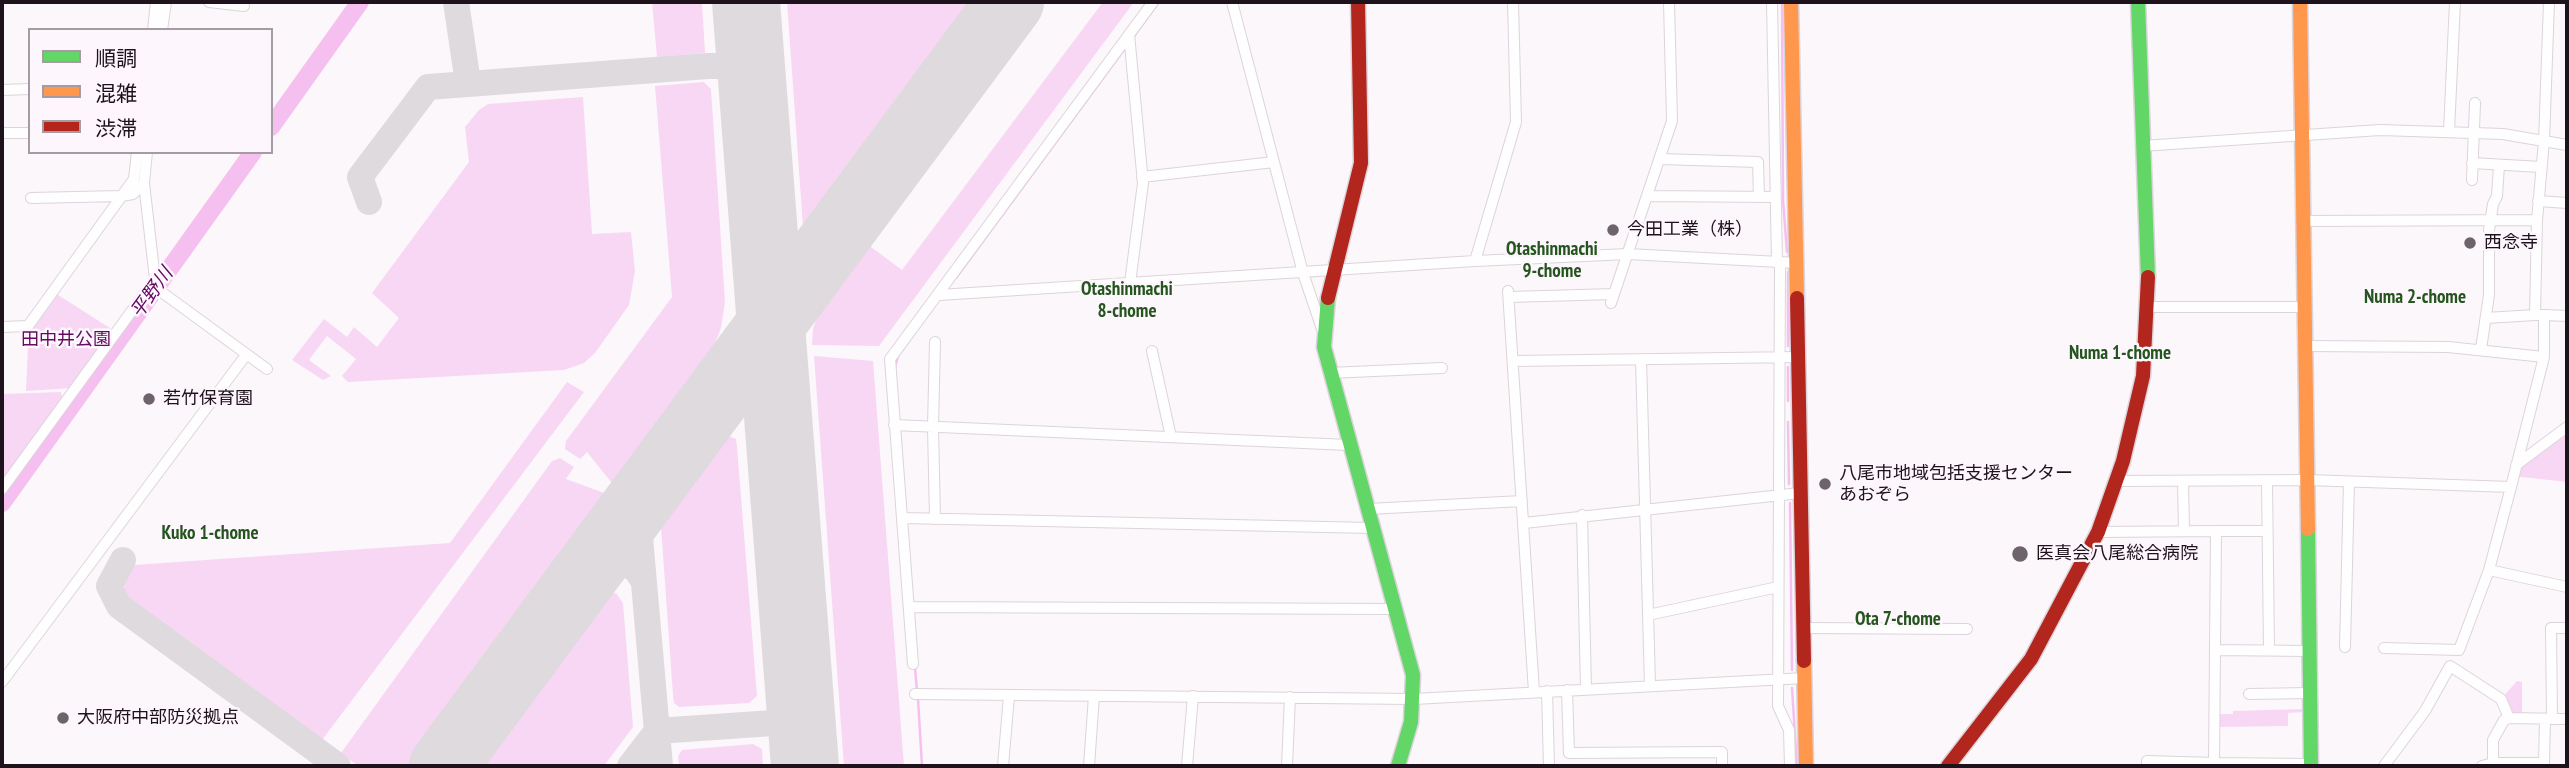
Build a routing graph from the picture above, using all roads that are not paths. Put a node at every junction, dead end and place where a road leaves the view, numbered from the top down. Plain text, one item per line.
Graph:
1 (156, 2) edge
2 (166, 2) edge
3 (208, 2) edge
4 (1153, 2) edge
5 (1232, 2) edge
6 (1358, 2) edge
7 (1513, 2) edge
8 (1670, 2) edge
9 (1772, 2) edge
10 (1791, 2) edge
11 (2138, 2) edge
12 (2300, 2) edge
13 (2455, 2) edge
14 (2549, 2) edge
15 (244, 6) dead end
16 (153, 28) edge
17 (162, 28) edge
18 (1129, 34) junction
19 (28, 89) edge
20 (2, 90) edge
21 (2474, 103) dead end
22 (2449, 131) junction
23 (2473, 132) junction
24 (2, 133) edge
25 (28, 133) edge
26 (2301, 137) junction
27 (2544, 141) junction
28 (2567, 145) edge
29 (2142, 146) junction
30 (137, 154) edge
31 (147, 154) edge
32 (1660, 159) junction
33 (1275, 162) junction
34 (2472, 163) junction
35 (2499, 165) junction
36 (2541, 167) junction
37 (1142, 177) junction
38 (2472, 180) dead end
39 (144, 183) junction
40 (121, 196) junction
41 (1647, 197) junction
42 (1759, 197) junction
43 (1776, 197) junction
44 (31, 198) dead end
45 (2538, 201) junction
46 (2567, 203) edge
47 (2493, 219) junction
48 (2537, 220) junction
49 (2302, 221) junction
50 (1628, 254) junction
51 (1475, 261) junction
52 (1778, 263) junction
53 (1798, 263) junction
54 (1334, 271) junction
55 (1303, 273) junction
56 (1130, 283) junction
57 (156, 288) junction
58 (939, 295) junction
59 (2147, 307) junction
60 (2303, 307) junction
61 (2540, 315) junction
62 (2567, 316) edge
63 (2486, 318) junction
64 (2, 327) edge
65 (1324, 335) junction
66 (935, 342) dead end
67 (2304, 346) junction
68 (2481, 349) junction
69 (1152, 351) dead end
70 (246, 355) junction
71 (1799, 357) junction
72 (2544, 357) junction
73 (1779, 358) junction
74 (1642, 359) junction
75 (1513, 361) junction
76 (1442, 368) dead end
77 (267, 369) dead end
78 (1329, 373) junction
79 (894, 425) junction
80 (933, 427) junction
81 (2567, 427) edge
82 (1171, 437) junction
83 (1349, 445) junction
84 (2516, 465) junction
85 (2308, 480) junction
86 (2116, 481) junction
87 (2183, 481) junction
88 (2267, 481) junction
89 (2349, 482) junction
90 (2511, 487) junction
91 (2, 489) edge
92 (1800, 493) junction
93 (1777, 495) junction
94 (1522, 501) junction
95 (1368, 509) junction
96 (1646, 509) junction
97 (1582, 515) junction
98 (902, 517) junction
99 (935, 519) junction
100 (1524, 523) junction
101 (1373, 528) junction
102 (2184, 531) junction
103 (2216, 531) junction
104 (2267, 531) junction
105 (2098, 532) junction
106 (2489, 570) junction
107 (1777, 587) junction
108 (2567, 587) edge
109 (909, 607) junction
110 (1396, 609) junction
111 (1648, 615) junction
112 (1803, 628) junction
113 (2567, 628) edge
114 (1967, 629) dead end
115 (2345, 647) dead end
116 (2385, 648) dead end
117 (2215, 650) junction
118 (2269, 650) junction
119 (2309, 651) junction
120 (913, 664) dead end
121 (1805, 678) junction
122 (1778, 680) junction
123 (2, 682) edge
124 (1650, 685) junction
125 (1586, 689) junction
126 (1567, 690) junction
127 (1547, 691) junction
128 (1534, 692) junction
129 (2310, 693) junction
130 (915, 694) dead end
131 (2249, 694) dead end
132 (1009, 696) junction
133 (1094, 696) junction
134 (1193, 696) junction
135 (1290, 697) junction
136 (1414, 699) junction
137 (2509, 718) junction
138 (2548, 719) junction
139 (2567, 719) edge
140 (2214, 762) junction
141 (2311, 765) edge
142 (2486, 765) edge
143 (1003, 766) edge
144 (1089, 766) edge
145 (1187, 766) edge
146 (1287, 766) edge
147 (1398, 766) edge
148 (1549, 766) edge
149 (1722, 766) edge
150 (1790, 766) edge
151 (1806, 766) edge
152 (1948, 766) edge
153 (2147, 766) edge
154 (2384, 766) edge
155 (2470, 766) edge

1 - 16 street
2 - 17 street
3 - 15 street
4 - 18 street
5 - 33 street
6 - 54 street
7 - 51 street
8 - 32 street
9 - 43 street
10 - 53 street
11 - 29 street
12 - 26 street
13 - 22 street
14 - 27 street
18 - 37 street
18 - 58 street
19 - 20 street
21 - 23 street
22 - 23 street
22 - 26 street
23 - 27 street
23 - 34 street
24 - 25 street
26 - 29 street
26 - 49 street
27 - 28 street
27 - 36 street
29 - 59 street
30 - 40 street
31 - 39 street
32 - 41 street
32 - 42 street
33 - 37 street
33 - 55 street
34 - 35 street
34 - 38 street
35 - 36 street
35 - 47 street
36 - 45 street
37 - 56 street
39 - 40 street
39 - 57 street
40 - 44 street
40 - 64 street
41 - 42 street
41 - 50 street
42 - 43 street
43 - 52 street
45 - 46 street
45 - 48 street
47 - 48 street
47 - 49 street
47 - 63 street
48 - 61 street
49 - 60 street
50 - 51 street
50 - 52 street
50 - 75 street
51 - 54 street
52 - 53 street
52 - 73 street
53 - 71 street
54 - 55 street
54 - 65 street
55 - 56 street
55 - 65 street
56 - 58 street
57 - 70 street
57 - 91 street
58 - 79 street
59 - 60 street
59 - 86 street
60 - 67 street
61 - 62 street
61 - 63 street
61 - 72 street
63 - 68 street
65 - 78 street
66 - 80 street
67 - 68 street
67 - 85 street
68 - 72 street
69 - 82 street
70 - 77 street
70 - 123 street
71 - 73 street
71 - 92 street
72 - 84 street
73 - 74 street
73 - 93 street
74 - 75 street
74 - 96 street
75 - 94 street
76 - 78 street
78 - 83 street
79 - 80 street
79 - 98 street
80 - 82 street
80 - 99 street
81 - 84 street
82 - 83 street
83 - 95 street
84 - 90 street
85 - 88 street
85 - 89 street
85 - 119 street
86 - 87 street
86 - 105 street
87 - 88 street
87 - 102 street
88 - 104 street
89 - 90 street
89 - 115 street
90 - 106 street
92 - 93 street
92 - 112 street
93 - 96 street
93 - 107 street
94 - 95 street
94 - 100 street
95 - 101 street
96 - 97 street
96 - 111 street
97 - 100 street
97 - 125 street
98 - 99 street
98 - 109 street
99 - 101 street
100 - 128 street
101 - 110 street
102 - 103 street
102 - 105 street
103 - 104 street
103 - 117 street
104 - 118 street
105 - 152 street
106 - 108 street
106 - 116 street
107 - 111 street
107 - 122 street
109 - 110 street
109 - 120 street
110 - 136 street
111 - 124 street
112 - 114 street
112 - 121 street
113 - 138 street
117 - 118 street
117 - 140 street
118 - 119 street
119 - 129 street
121 - 122 street
121 - 151 street
122 - 124 street
122 - 150 street
124 - 125 street
125 - 126 street
126 - 127 street
126 - 149 street
127 - 128 street
127 - 148 street
128 - 136 street
129 - 131 street
129 - 141 street
130 - 132 street
132 - 133 street
132 - 143 street
133 - 134 street
133 - 144 street
134 - 135 street
134 - 145 street
135 - 136 street
135 - 146 street
136 - 147 street
137 - 138 street
137 - 142 street
137 - 154 street
138 - 139 street
138 - 142 street
140 - 141 street
140 - 153 street
142 - 155 street

